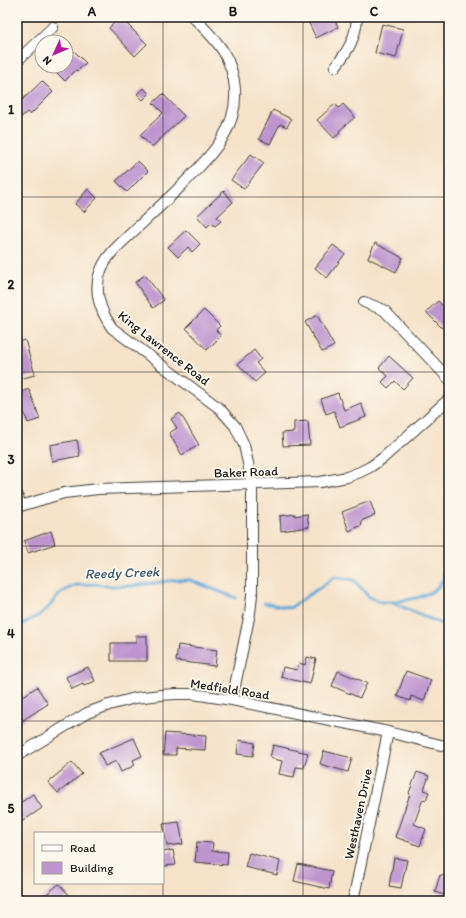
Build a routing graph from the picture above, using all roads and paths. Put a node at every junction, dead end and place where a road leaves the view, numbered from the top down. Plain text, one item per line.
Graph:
1 (193, 17) edge
2 (356, 17) edge
3 (53, 28) dead end
4 (17, 61) edge
5 (335, 67) dead end
6 (364, 302) dead end
7 (449, 379) edge
8 (449, 399) edge
9 (252, 485) junction
10 (17, 495) edge
11 (19, 506) edge
12 (232, 700) junction
13 (388, 732) junction
14 (449, 747) edge
15 (17, 756) edge
16 (353, 901) edge

1 - 9 street, King Lawrence Road
2 - 5 street
3 - 4 street
6 - 7 street
8 - 9 street, Baker Road
9 - 11 street, Baker Road
9 - 12 street, King Lawrence Road
10 - 11 street
12 - 13 street, Medfield Road
12 - 15 street, Medfield Road
13 - 14 street, Medfield Road
13 - 16 street, Westhaven Drive

